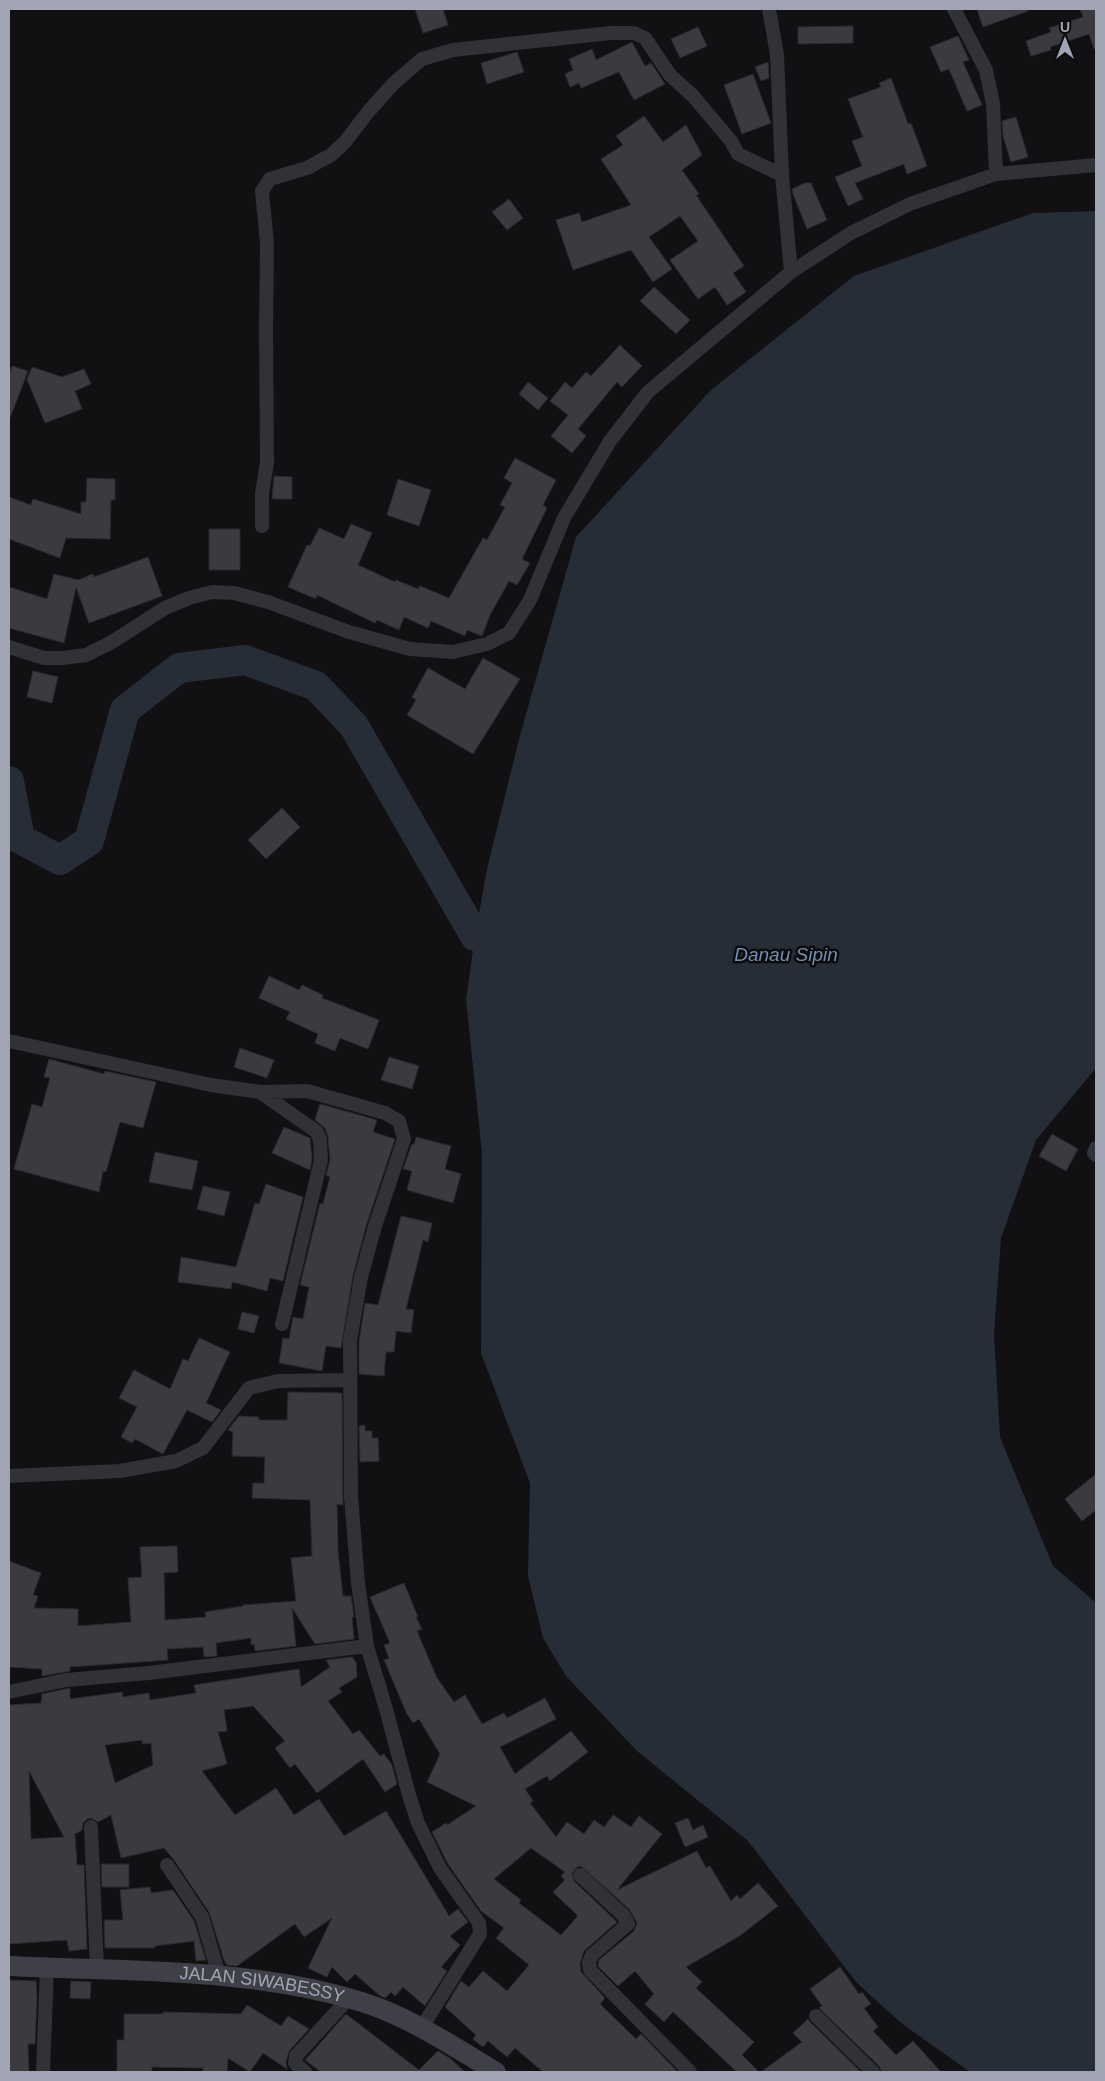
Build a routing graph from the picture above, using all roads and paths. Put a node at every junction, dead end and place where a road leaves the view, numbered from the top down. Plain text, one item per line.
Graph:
1 (769, 9) edge
2 (954, 9) edge
3 (1096, 164) edge
4 (996, 174) junction
5 (782, 175) junction
6 (791, 272) junction
7 (262, 526) dead end
8 (9, 647) edge
9 (9, 1041) edge
10 (260, 1092) junction
11 (1096, 1148) edge
12 (1096, 1155) edge
13 (282, 1324) dead end
14 (350, 1380) junction
15 (9, 1476) edge
16 (367, 1646) junction
17 (9, 1692) edge
18 (91, 1827) dead end
19 (167, 1865) dead end
20 (580, 1876) dead end
21 (9, 1966) edge
22 (47, 1968) junction
23 (97, 1970) junction
24 (218, 1975) junction
25 (349, 1998) junction
26 (816, 2016) dead end
27 (422, 2028) junction
28 (43, 2072) edge
29 (306, 2072) edge
30 (496, 2072) edge
31 (690, 2072) edge
32 (873, 2072) edge

1 - 5 street
2 - 4 street
3 - 4 street
4 - 6 street
5 - 6 street
5 - 7 street
6 - 8 street
9 - 10 street
10 - 13 street
10 - 14 street
11 - 12 street
14 - 15 street
14 - 16 street
16 - 17 street
16 - 27 street
18 - 23 street
19 - 24 street
20 - 31 street
21 - 22 main road, JALAN SIWABESSY
22 - 23 main road, JALAN SIWABESSY
22 - 28 street
23 - 24 main road, JALAN SIWABESSY
24 - 25 main road, JALAN SIWABESSY
25 - 27 main road, JALAN SIWABESSY
25 - 29 street
26 - 32 street
27 - 30 main road, JALAN SIWABESSY

